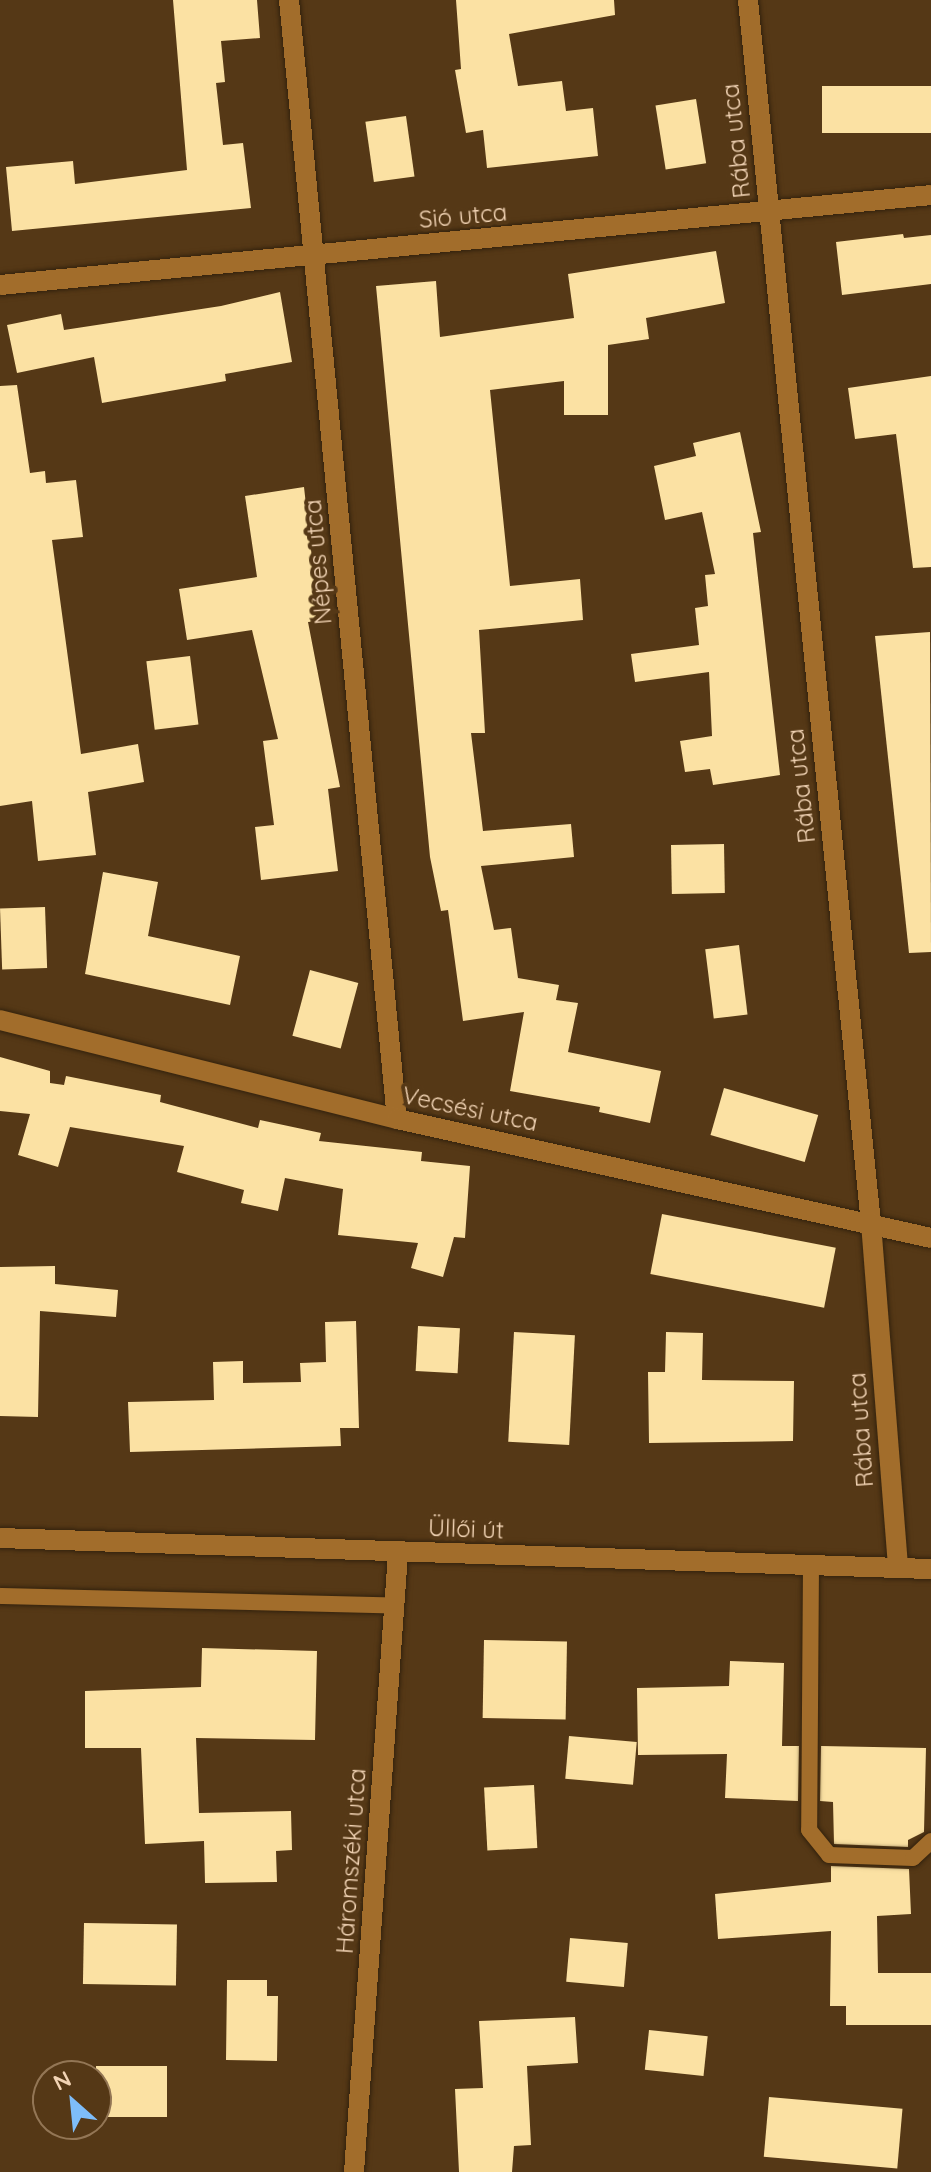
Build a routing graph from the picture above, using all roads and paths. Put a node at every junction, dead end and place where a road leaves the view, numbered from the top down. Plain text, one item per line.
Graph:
1 (289, 0) edge
2 (748, 0) edge
3 (931, 195) edge
4 (769, 213) junction
5 (315, 256) junction
6 (0, 285) edge
7 (0, 1020) edge
8 (397, 1119) junction
9 (871, 1223) junction
10 (931, 1238) edge
11 (0, 1538) edge
12 (398, 1553) junction
13 (811, 1565) junction
14 (898, 1567) junction
15 (931, 1569) edge
16 (0, 1596) edge
17 (396, 1606) junction
18 (931, 1841) edge
19 (354, 2172) edge

1 - 5 street, Népes utca
2 - 4 street, Rába utca
3 - 4 street, Sió utca
4 - 5 street, Sió utca
4 - 9 street, Rába utca
5 - 6 street, Sió utca
5 - 8 street, Népes utca
7 - 8 street, Vecsési utca
8 - 9 street, Vecsési utca
9 - 10 street, Vecsési utca
9 - 14 street, Rába utca
11 - 12 street, Üllői út
12 - 13 street, Üllői út
12 - 17 street, Háromszéki utca
13 - 14 street, Üllői út
13 - 18 lane
14 - 15 street, Üllői út
16 - 17 lane
17 - 19 street, Háromszéki utca

